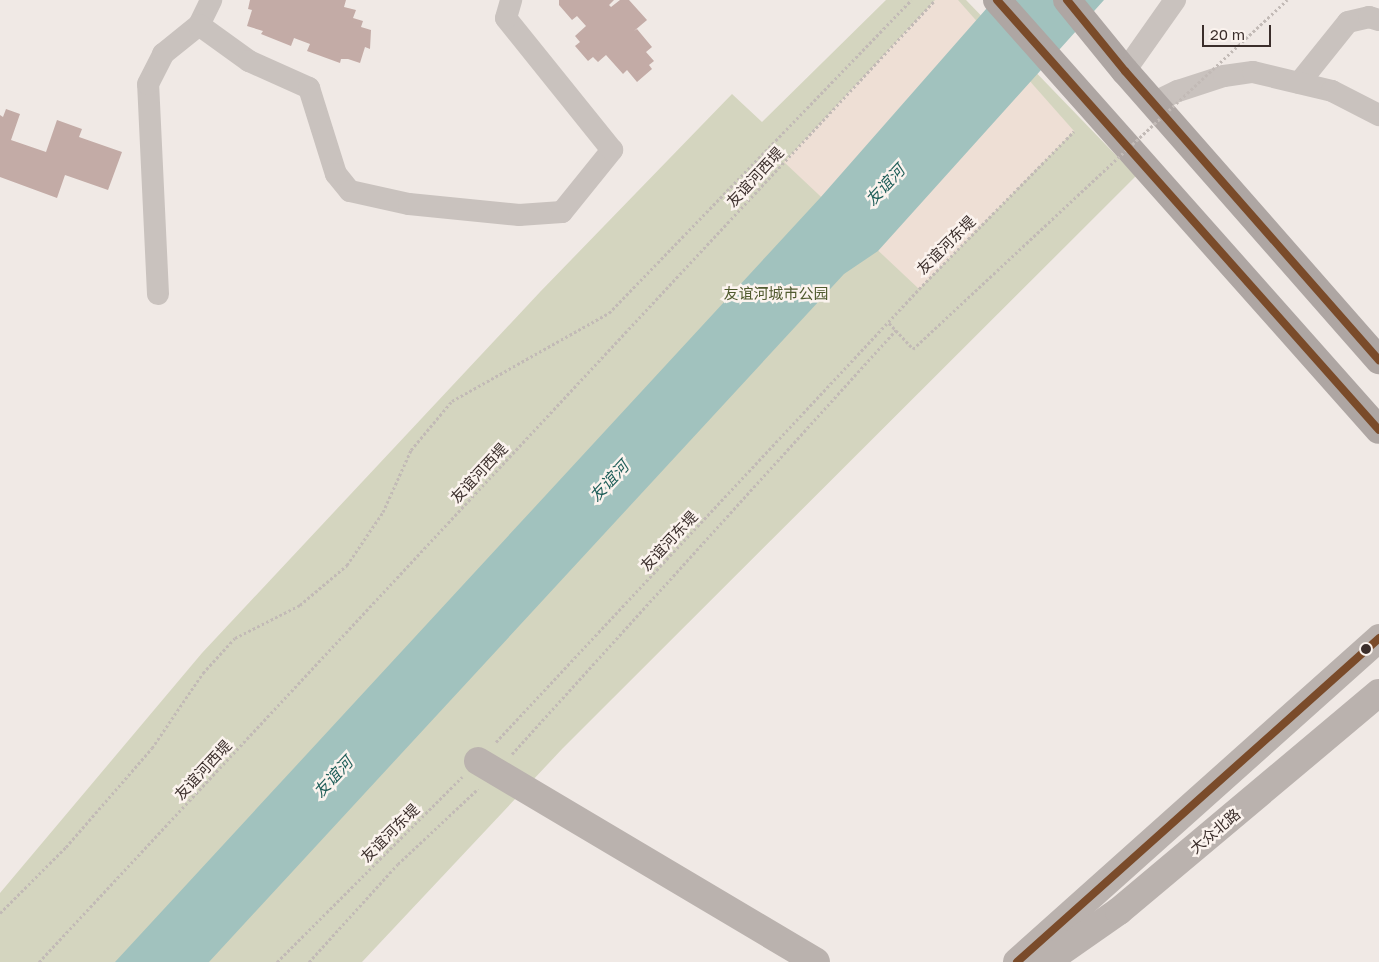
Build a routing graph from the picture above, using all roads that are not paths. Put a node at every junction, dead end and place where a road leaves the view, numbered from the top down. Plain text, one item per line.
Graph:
1 (211, 0) edge
2 (511, 0) edge
3 (997, 0) edge
4 (1067, 0) edge
5 (1175, 0) edge
6 (1379, 20) edge
7 (199, 25) junction
8 (1125, 71) junction
9 (1299, 83) junction
10 (1154, 104) junction
11 (1379, 115) edge
12 (158, 294) dead end
13 (1379, 360) edge
14 (1379, 430) edge
15 (1379, 638) edge
16 (1379, 693) edge
17 (487, 767) road end
18 (1046, 960) edge
19 (816, 962) edge
20 (1017, 962) edge

1 - 7 street
2 - 7 street
3 - 14 main road
4 - 8 main road
5 - 8 street
6 - 9 street
7 - 12 street
8 - 10 main road
9 - 10 street
9 - 11 street
10 - 13 main road
15 - 20 main road
16 - 18 main road, 大众北路
17 - 19 main road

